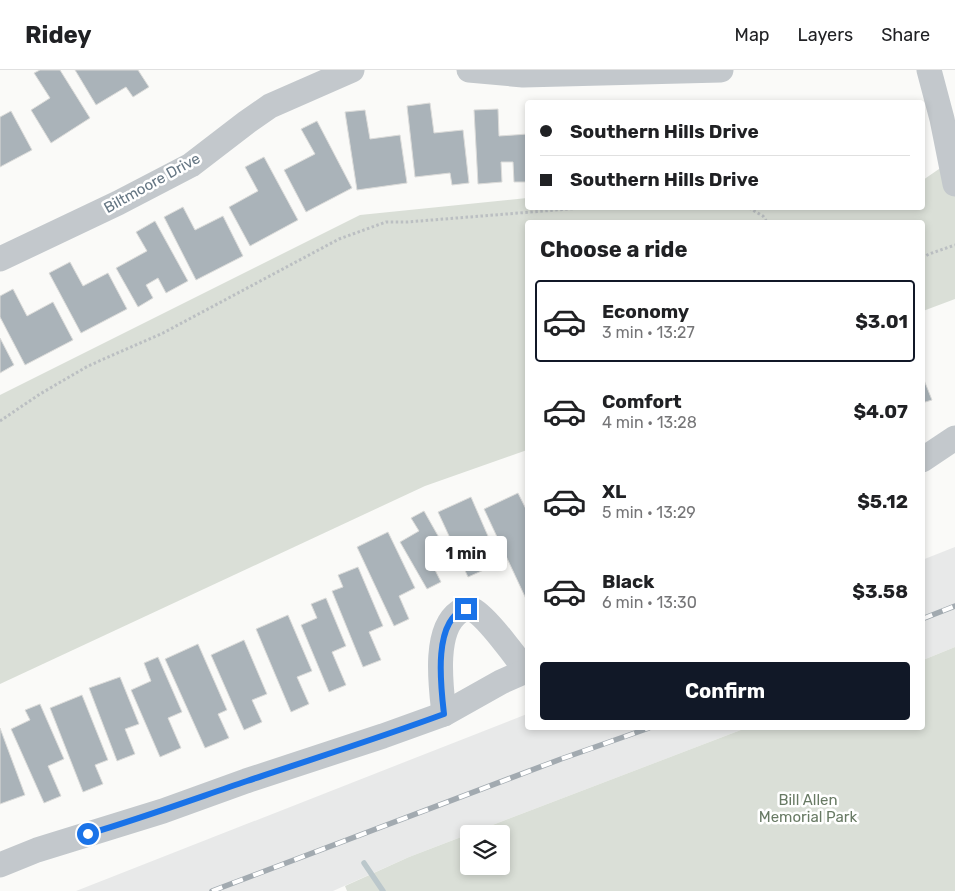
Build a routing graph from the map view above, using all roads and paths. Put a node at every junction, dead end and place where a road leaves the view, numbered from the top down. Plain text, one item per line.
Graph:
1 (352, 70) edge
2 (469, 70) edge
3 (721, 70) edge
4 (929, 70) edge
5 (955, 184) edge
6 (556, 210) edge
7 (752, 210) edge
8 (766, 220) edge
9 (955, 245) edge
10 (925, 256) edge
11 (0, 260) edge
12 (0, 421) edge
13 (955, 438) edge
14 (925, 458) edge
15 (525, 668) edge
16 (525, 672) edge
17 (444, 714) junction
18 (0, 865) edge

1 - 11 street, Biltmoore Drive
2 - 3 street
4 - 5 street
6 - 12 path
7 - 8 path
9 - 10 path
13 - 14 street
15 - 17 street
16 - 17 street
17 - 18 street

